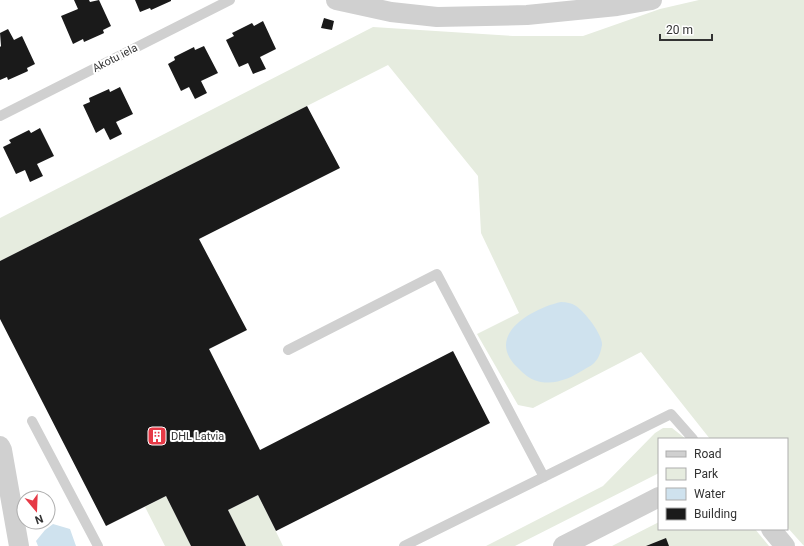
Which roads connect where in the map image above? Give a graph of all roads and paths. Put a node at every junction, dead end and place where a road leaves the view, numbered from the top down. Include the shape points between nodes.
1 (230, 0) edge
2 (336, 0) edge
3 (652, 0) edge
4 (0, 116) edge
5 (288, 350) dead end
6 (32, 421) dead end
7 (692, 438) edge
8 (0, 446) edge
9 (544, 477) junction
10 (658, 498) edge
11 (772, 530) edge
12 (19, 546) edge
13 (98, 546) edge
14 (404, 546) edge
15 (563, 546) edge
16 (785, 546) edge

1 - 4 lane, Akotu iela
2 - 3 street via 391,12 437,17 527,15
5 - 9 lane via 437,274
6 - 13 lane
7 - 9 lane via 671,414
8 - 12 street
9 - 14 lane
10 - 15 street
11 - 16 street

